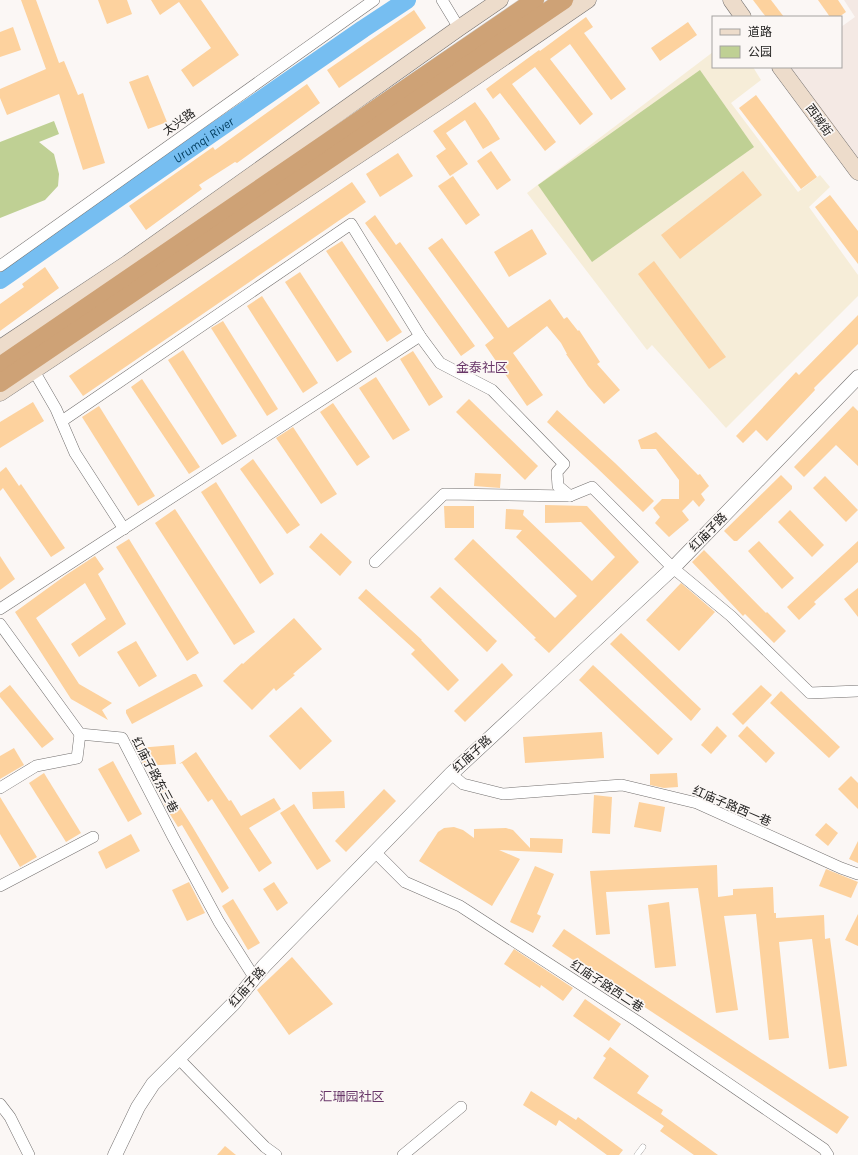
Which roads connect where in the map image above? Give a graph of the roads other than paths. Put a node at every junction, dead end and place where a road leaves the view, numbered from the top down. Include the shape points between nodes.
1 (374, 0) edge
2 (442, 0) edge
3 (500, 0) edge
4 (535, 0) edge
5 (564, 0) edge
6 (588, 0) edge
7 (731, 0) edge
8 (742, 16) edge
9 (459, 28) junction
10 (781, 68) edge
11 (858, 172) edge
12 (0, 266) edge
13 (420, 336) junction
14 (0, 348) edge
15 (0, 366) edge
16 (34, 371) junction
17 (858, 377) edge
18 (0, 383) edge
19 (0, 393) edge
20 (62, 421) junction
21 (570, 496) junction
22 (124, 529) junction
23 (375, 562) dead end
24 (673, 568) junction
25 (0, 609) edge
26 (0, 624) edge
27 (858, 690) edge
28 (80, 734) junction
29 (451, 774) junction
30 (0, 788) edge
31 (93, 837) dead end
32 (375, 852) junction
33 (858, 874) edge
34 (0, 886) edge
35 (254, 977) junction
36 (178, 1058) junction
37 (0, 1104) edge
38 (461, 1107) dead end
39 (643, 1147) dead end
40 (826, 1152) edge
41 (30, 1155) edge
42 (115, 1155) edge
43 (276, 1155) edge
44 (403, 1155) edge
45 (637, 1155) edge

1 - 12 street, 太兴路
2 - 9 street
3 - 9 main road
4 - 15 highway
5 - 18 highway
6 - 16 main road
7 - 8 main road
9 - 14 main road via 128,263
10 - 11 main road, 西珹街
13 - 20 street via 351,224
13 - 21 street via 440,363 492,390 564,464 557,472 558,486
13 - 22 street
16 - 19 main road
16 - 20 street
17 - 24 street, 红庙子路
20 - 22 street via 75,453
21 - 23 street via 444,494
21 - 24 street via 592,487
22 - 25 street
24 - 27 street via 731,616 810,693
24 - 29 street, 红庙子路
26 - 28 street
28 - 30 street via 77,758 36,766
28 - 35 street, 红庙子路东三巷 via 122,738 216,915
29 - 32 street, 红庙子路
29 - 33 street, 红庙子路西一巷 via 463,784 503,794 622,785 697,802
31 - 34 street
32 - 35 street, 红庙子路
32 - 40 street, 红庙子路西二巷 via 405,882 460,906 643,1026
35 - 36 street, 红庙子路 via 233,1004
36 - 42 street, 红庙子路 via 153,1084 138,1107
36 - 43 street via 265,1147
37 - 41 street via 10,1117
38 - 44 street
39 - 45 lane

